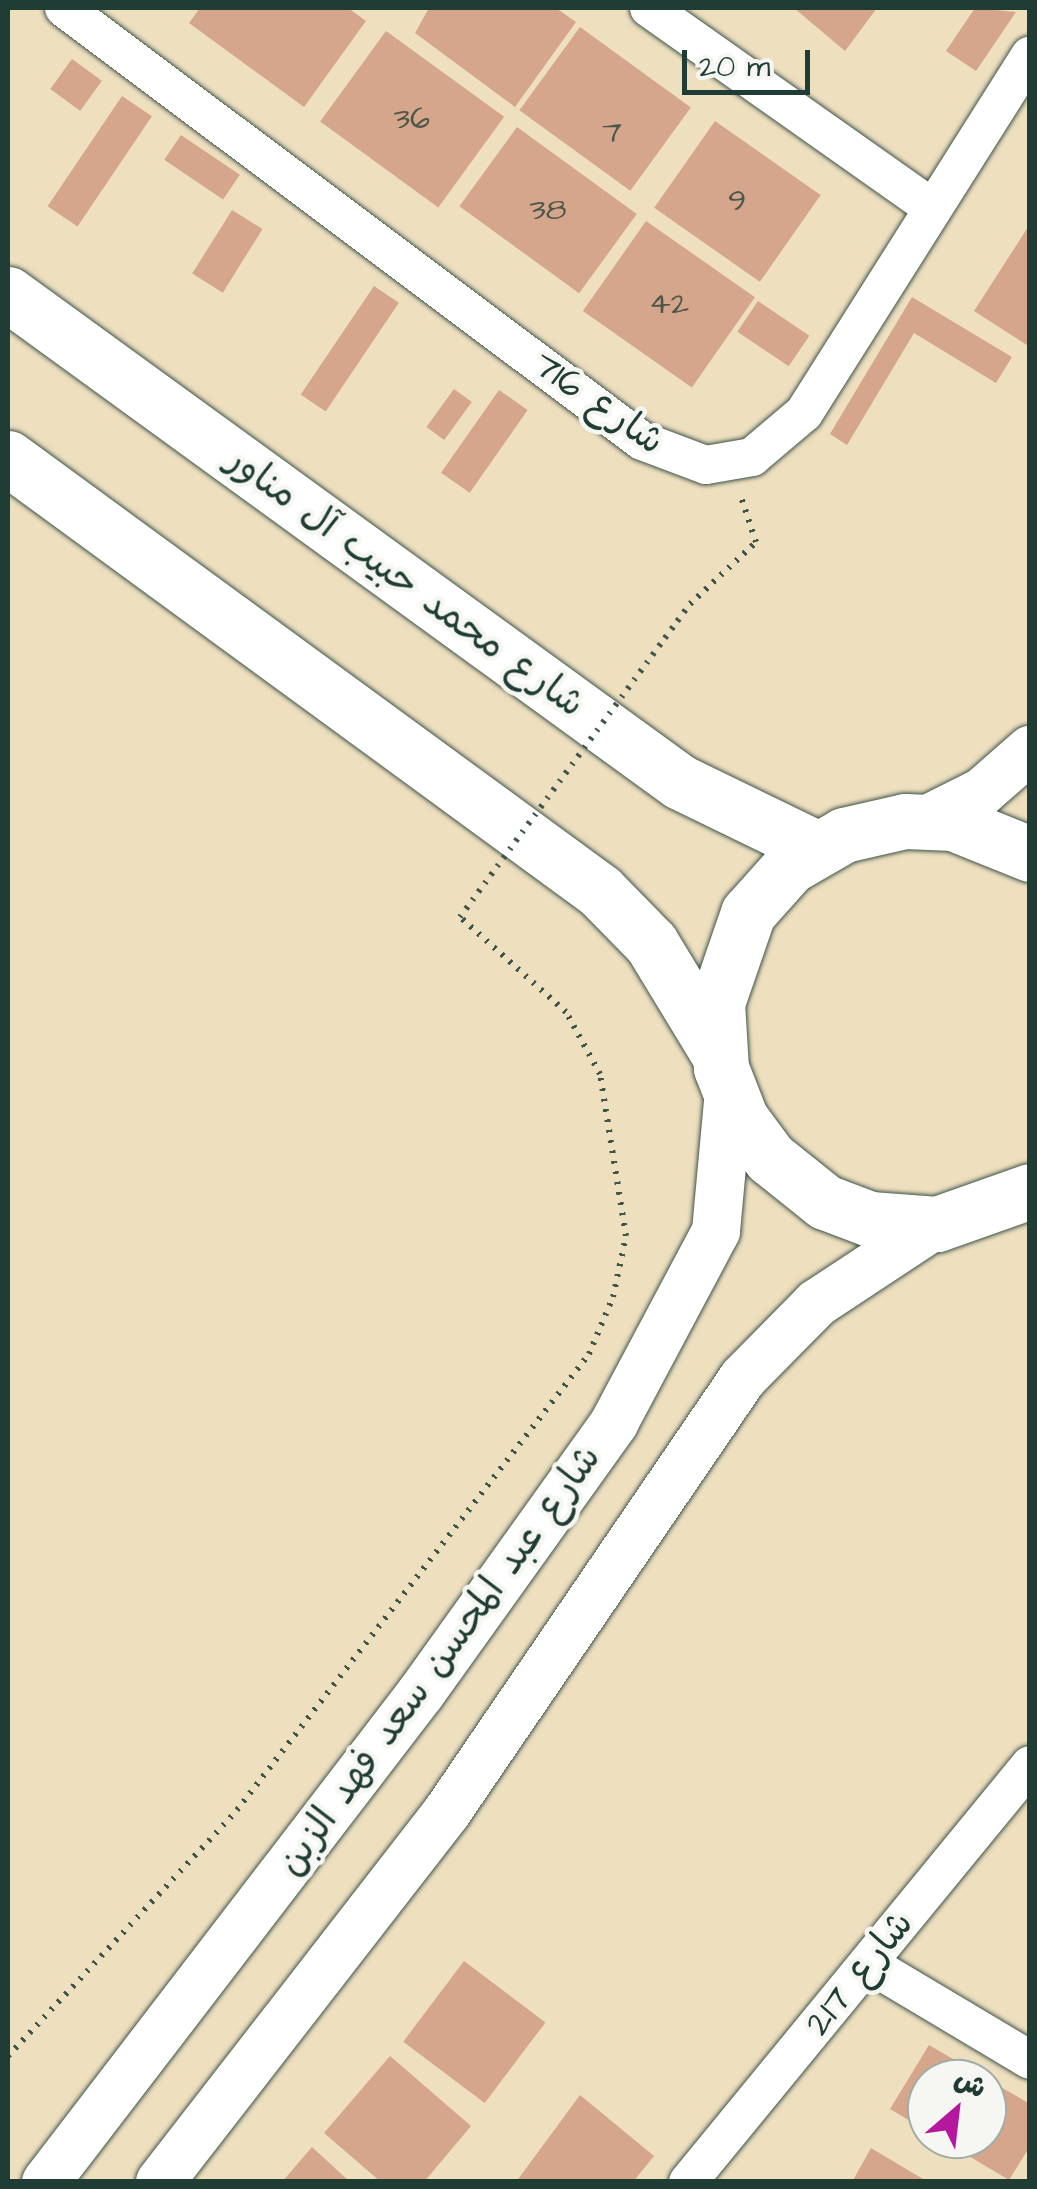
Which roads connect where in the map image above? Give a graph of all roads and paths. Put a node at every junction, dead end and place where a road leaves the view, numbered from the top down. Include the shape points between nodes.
1 (64, 8) edge
2 (649, 8) edge
3 (1030, 55) edge
4 (932, 208) junction
5 (8, 294) edge
6 (8, 458) edge
7 (756, 542) dead end
8 (1030, 750) edge
9 (924, 821) junction
10 (816, 848) junction
11 (1030, 854) edge
12 (724, 1073) junction
13 (1030, 1191) edge
14 (982, 1223) edge
15 (1030, 1766) edge
16 (869, 1964) junction
17 (8, 2056) edge
18 (1030, 2060) edge
19 (46, 2182) edge
20 (160, 2182) edge
21 (688, 2182) edge

1 - 4 street, شارع 716 via 642,441 683,462 752,457 789,431
2 - 4 street
3 - 4 street, شارع 716
5 - 10 main road, شارع محمد حبيب آل مناور via 680,782
6 - 12 main road via 600,891 651,944
7 - 17 path, bridge via 690,604 460,917 566,1012 600,1074 626,1236 589,1354 236,1810
8 - 9 street via 982,792
9 - 10 main road via 874,825
9 - 11 main road via 980,830
10 - 12 main road via 767,888 733,941 717,1002
12 - 14 main road via 770,1158 825,1202 870,1219
12 - 19 street, شارع عبد المحسن سعد فهد الزبن via 716,1231 614,1423 421,1693
13 - 14 main road
14 - 20 street via 817,1303 744,1378 470,1782
15 - 16 street, شارع 217
16 - 18 street
16 - 21 street, شارع 217

